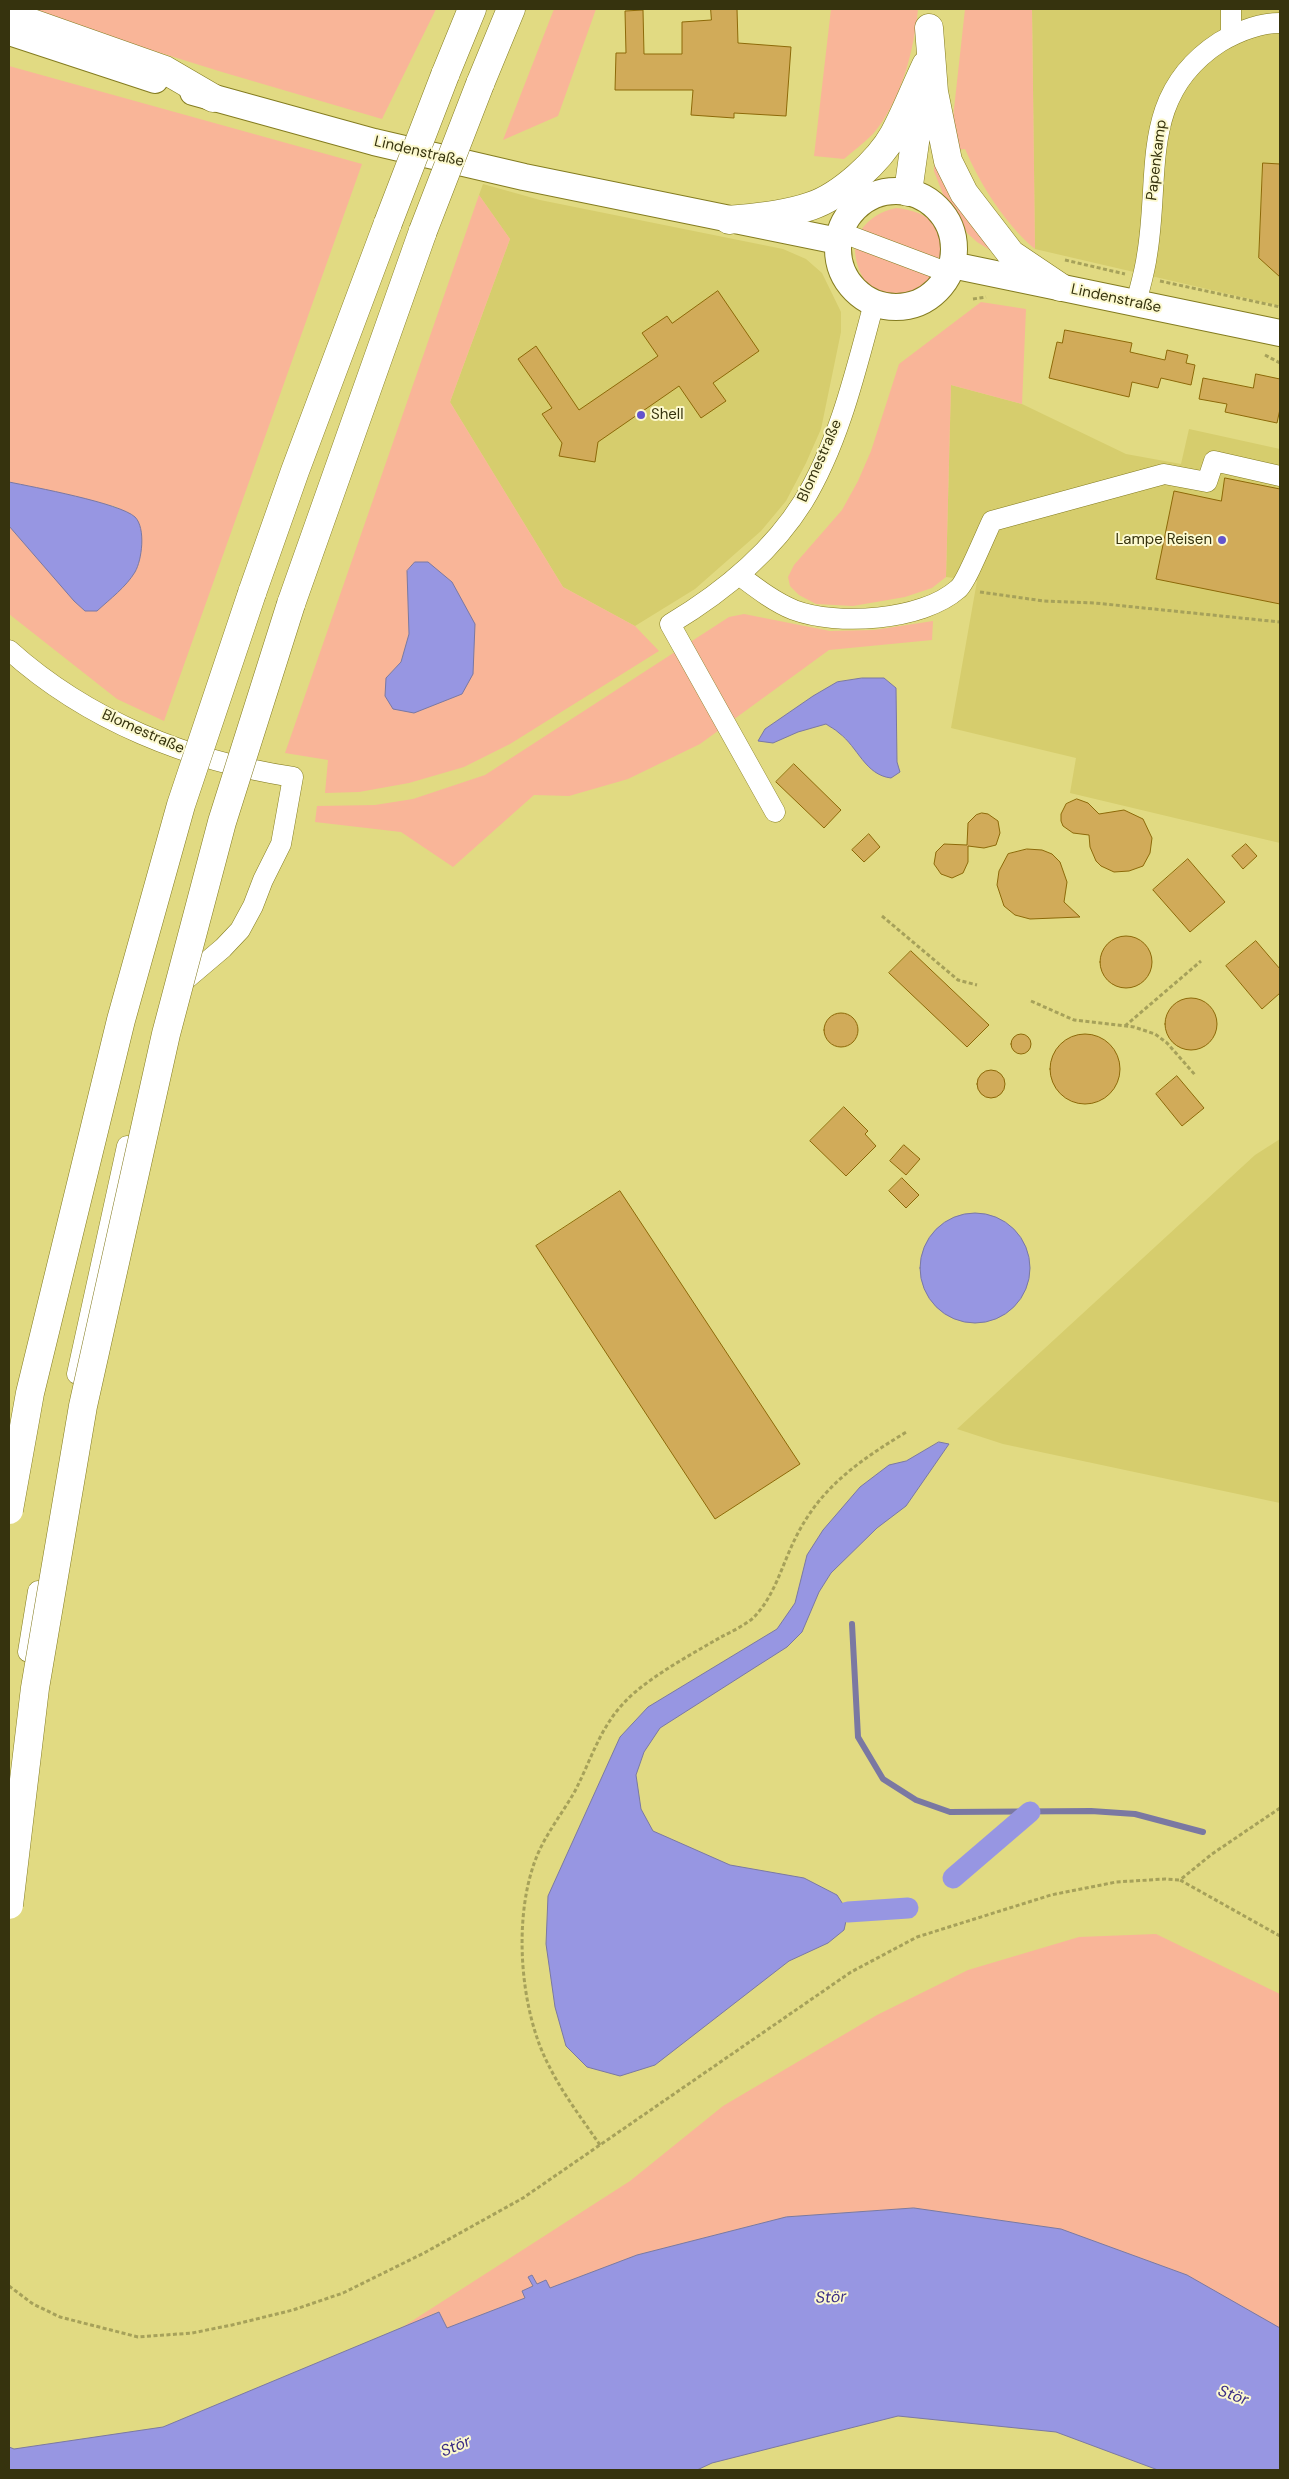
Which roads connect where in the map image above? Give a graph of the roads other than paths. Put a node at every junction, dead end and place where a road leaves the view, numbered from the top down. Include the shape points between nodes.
1 (472, 9) edge
2 (511, 9) edge
3 (1231, 9) edge
4 (9, 15) edge
5 (930, 18) edge
6 (1280, 23) edge
7 (9, 32) edge
8 (1231, 36) junction
9 (43, 44) junction
10 (9, 46) edge
11 (926, 65) junction
12 (213, 98) junction
13 (908, 192) junction
14 (729, 220) junction
15 (839, 236) junction
16 (951, 269) junction
17 (1060, 287) junction
18 (874, 303) junction
19 (1136, 303) junction
20 (1280, 333) edge
21 (1280, 476) edge
22 (739, 575) junction
23 (9, 650) edge
24 (775, 812) dead end
25 (9, 1510) edge
26 (9, 1793) edge
27 (9, 1905) edge

1 - 25 highway, bridge via 321,399 181,805 120,1020 30,1393
2 - 27 highway, bridge via 423,231 291,604 222,822 166,1034 88,1387 35,1688
3 - 8 street
4 - 12 highway via 165,70
5 - 11 highway
5 - 17 highway via 934,92 948,161 964,193 1012,254
6 - 8 street, Papenkamp via 1260,24
7 - 9 main road, Lindenstraße
8 - 19 street, Papenkamp via 1203,55 1181,76 1164,109 1158,137 1148,255
9 - 10 main road
9 - 12 main road, Lindenstraße
11 - 13 highway
11 - 14 highway via 893,136 855,178 813,205 784,214
12 - 14 main road, Lindenstraße via 374,142
13 - 15 main road via 894,191 871,197 852,211
13 - 16 main road via 931,203 948,224 953,237
14 - 15 main road, Lindenstraße
15 - 16 street
15 - 18 main road via 838,254 845,278 862,297
16 - 17 main road, Lindenstraße
16 - 18 main road via 939,288 925,299 909,306 891,307
17 - 19 main road, Lindenstraße
18 - 22 street, Blomestraße via 835,433 803,502 781,532
19 - 20 main road, Lindenstraße
21 - 22 street via 1214,461 1207,482 1164,474 992,521 960,588 927,607 907,612 874,617 806,614 791,609
22 - 24 street, Blomestraße via 670,624
23 - 26 street, Blomestraße via 63,694 131,730 224,764 293,777 281,844 240,930 163,1000 83,1343 32,1624

